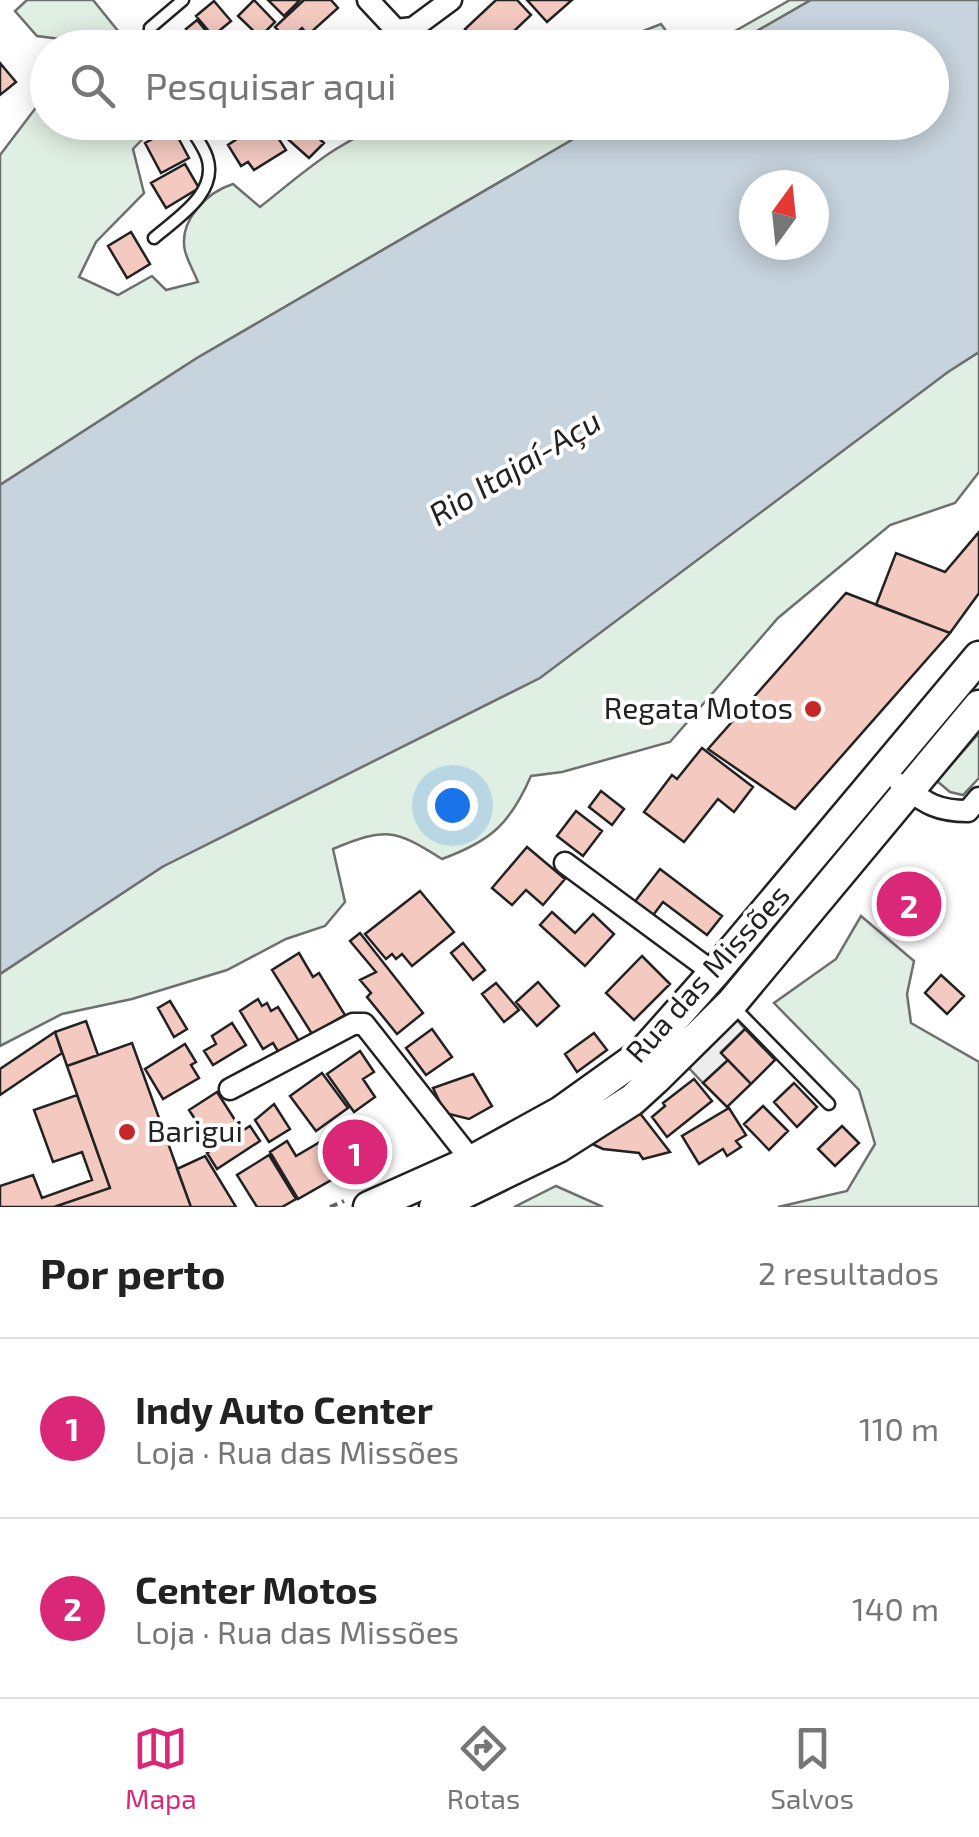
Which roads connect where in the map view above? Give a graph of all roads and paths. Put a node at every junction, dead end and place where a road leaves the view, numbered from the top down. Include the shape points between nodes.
1 (183, 0) edge
2 (368, 0) edge
3 (451, 0) edge
4 (150, 30) edge
5 (197, 140) edge
6 (154, 238) dead end
7 (979, 657) edge
8 (979, 706) edge
9 (883, 772) junction
10 (908, 790) junction
11 (979, 798) edge
12 (565, 863) dead end
13 (714, 973) junction
14 (731, 1004) junction
15 (230, 1088) dead end
16 (829, 1104) dead end
17 (472, 1160) junction
18 (369, 1207) edge
19 (435, 1207) edge

1 - 4 lane
2 - 3 street via 396,30 413,28
5 - 6 lane via 210,173 201,196
7 - 9 main road, Rua das Missões
8 - 10 main road, Rua das Missões
9 - 10 street
9 - 13 main road, Rua das Missões
10 - 11 street via 950,811 968,811
10 - 14 main road, Rua das Missões
12 - 13 street
13 - 17 main road, Rua das Missões via 618,1074
14 - 16 lane
14 - 19 main road, Rua das Missões via 632,1100 534,1160
15 - 17 street via 364,1024
17 - 18 main road, Rua das Missões

